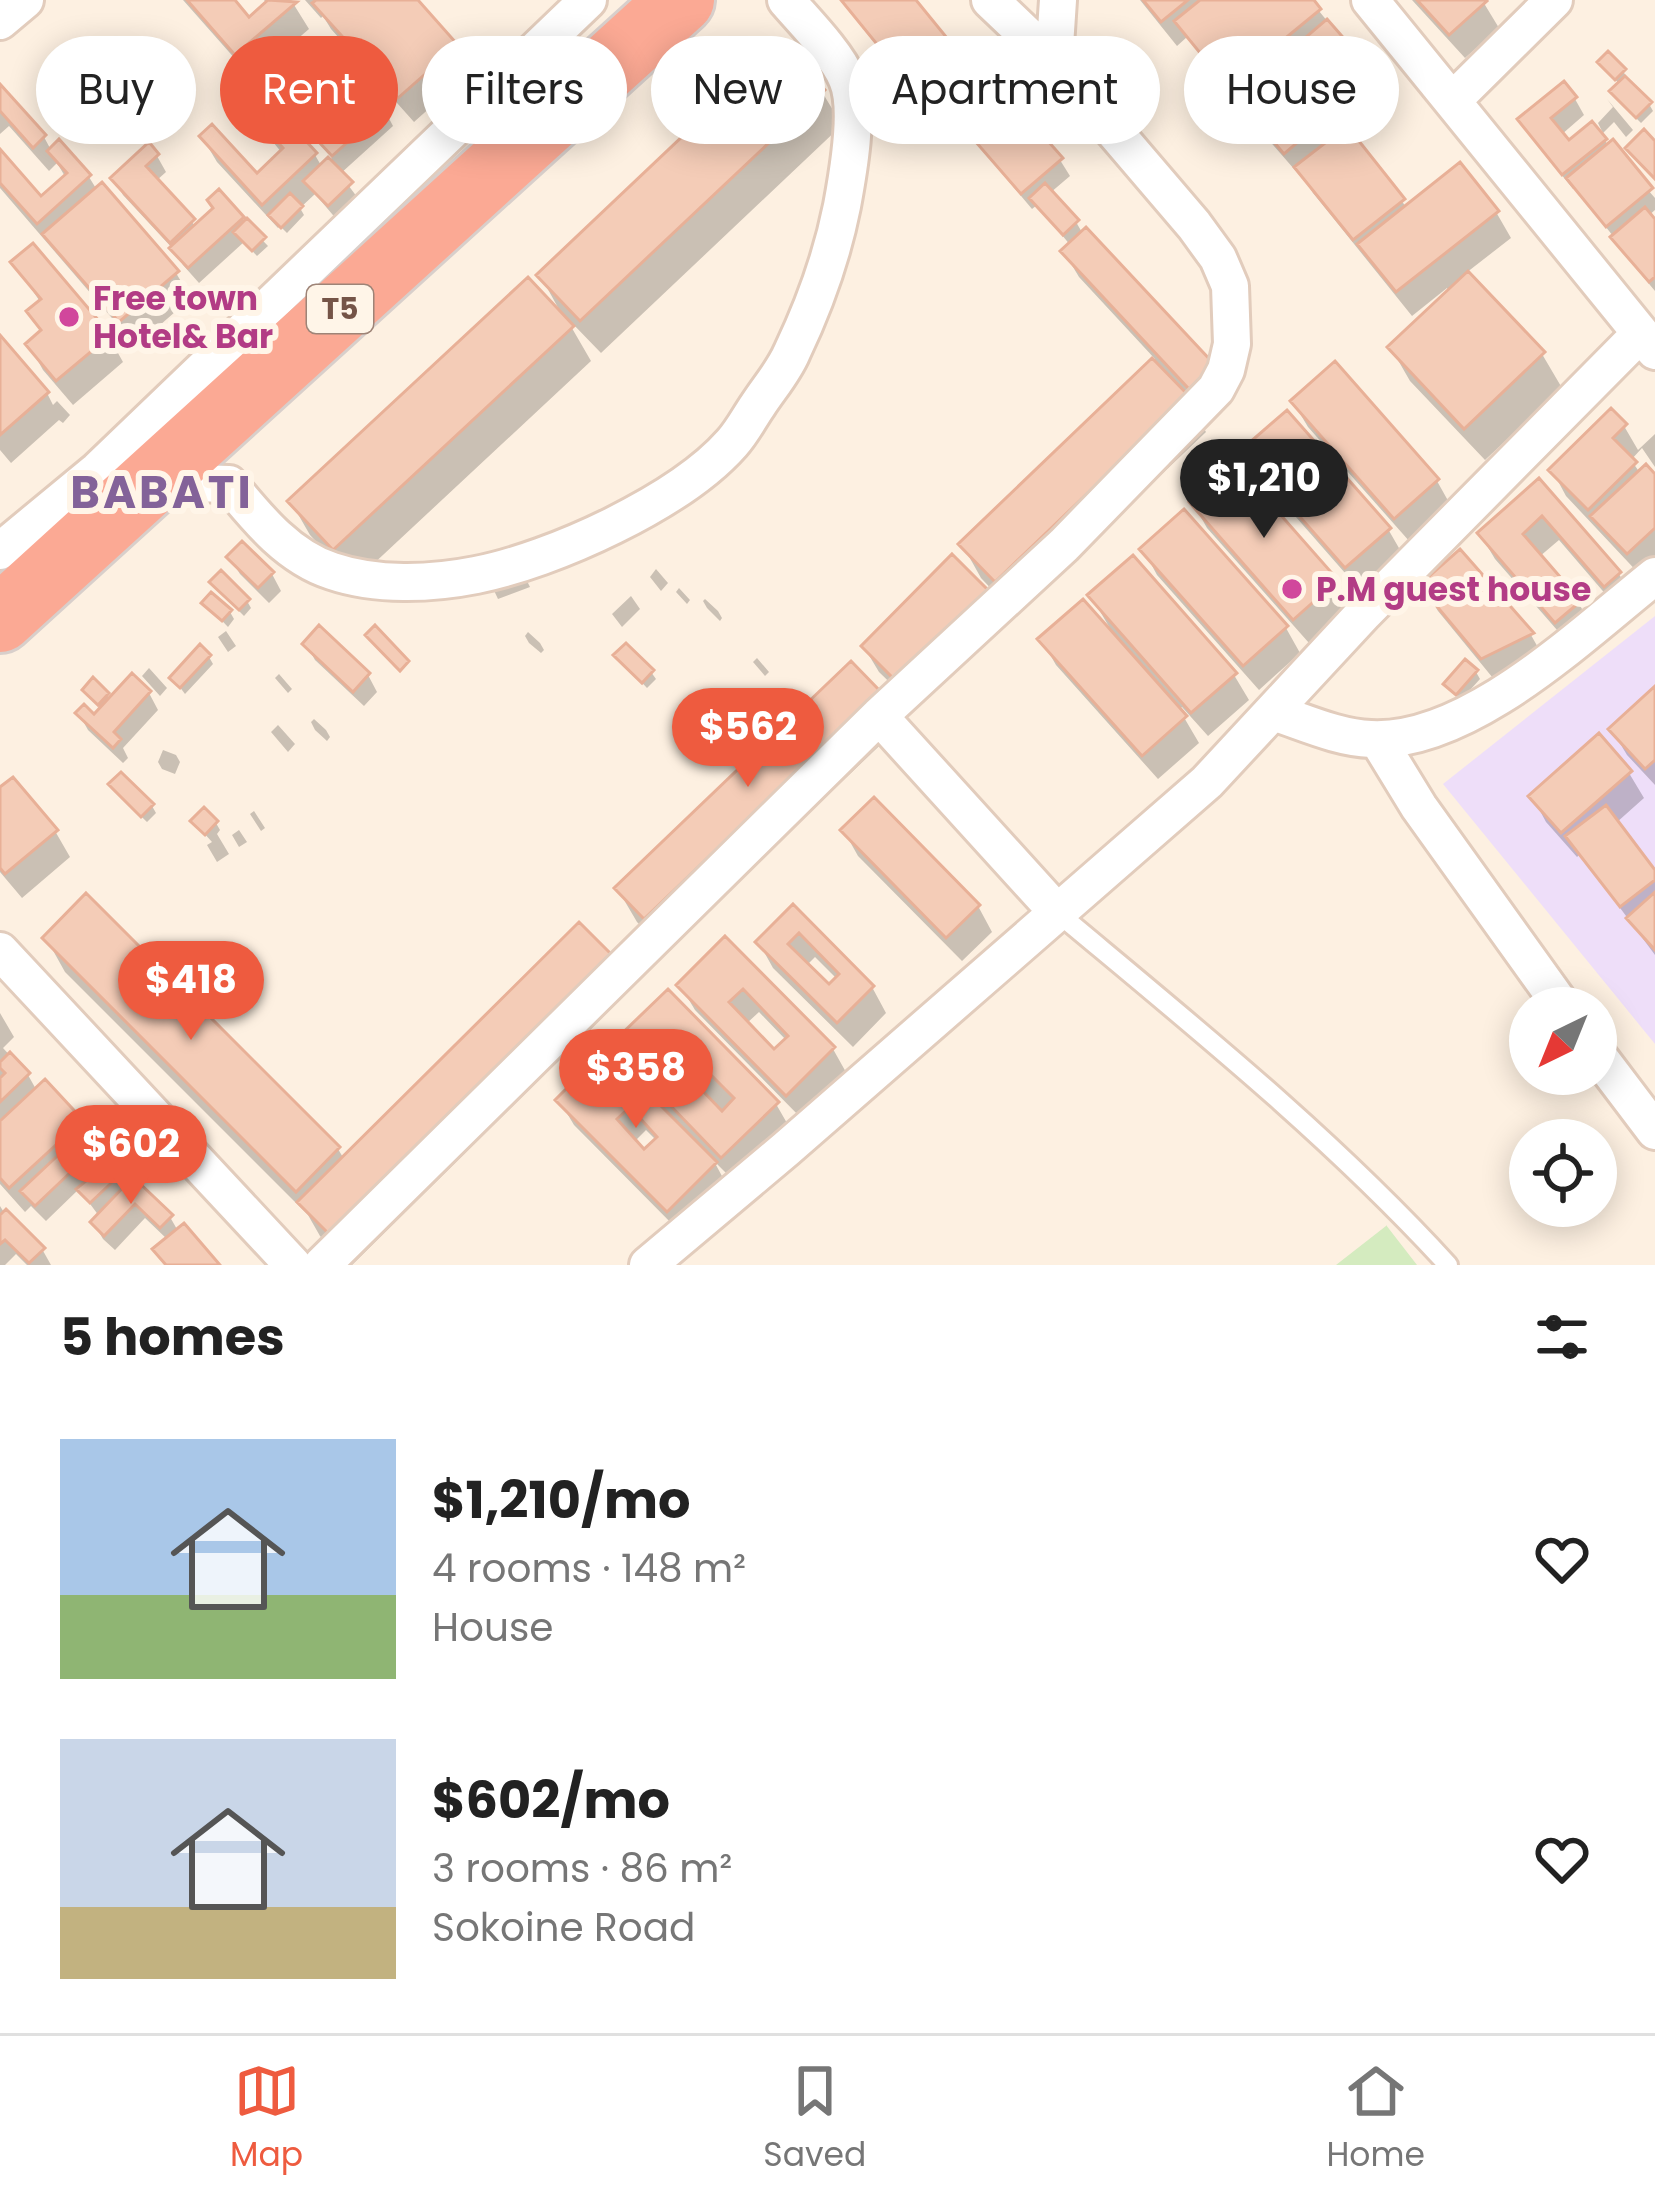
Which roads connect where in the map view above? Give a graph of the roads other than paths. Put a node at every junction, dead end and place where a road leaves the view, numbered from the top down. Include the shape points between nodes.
1 (681, 0) edge
2 (786, 0) edge
3 (990, 0) edge
4 (1058, 0) edge
5 (1370, 0) edge
6 (1554, 0) edge
7 (616, 16) edge
8 (1028, 36) edge
9 (1056, 36) edge
10 (1452, 101) junction
11 (1125, 144) edge
12 (1648, 343) edge
13 (124, 476) junction
14 (0, 550) edge
15 (1655, 576) edge
16 (0, 619) edge
17 (1273, 712) junction
18 (879, 716) junction
19 (1378, 740) junction
20 (1058, 913) junction
21 (0, 951) edge
22 (1548, 987) edge
23 (1617, 1081) edge
24 (1655, 1131) edge
25 (293, 1265) edge
26 (322, 1265) edge
27 (648, 1265) edge
28 (1448, 1265) edge

1 - 7 highway, T5
2 - 13 street via 848,81 848,172 834,247 791,356 733,442 688,483 539,556 412,582 356,577 308,560 229,484
3 - 8 street
4 - 9 street
5 - 10 street
6 - 10 street
7 - 13 highway, T5
10 - 12 street
11 - 18 street via 1218,258 1230,286 1231,356 1216,389 1064,545
12 - 17 street via 1364,614
13 - 14 street
13 - 16 highway, T5 via 86,540
15 - 19 street via 1482,707
17 - 19 street
17 - 20 street via 1208,782
18 - 20 street
18 - 26 street
19 - 22 street
20 - 27 street
20 - 28 lane via 1290,1112
21 - 25 street
23 - 24 street

